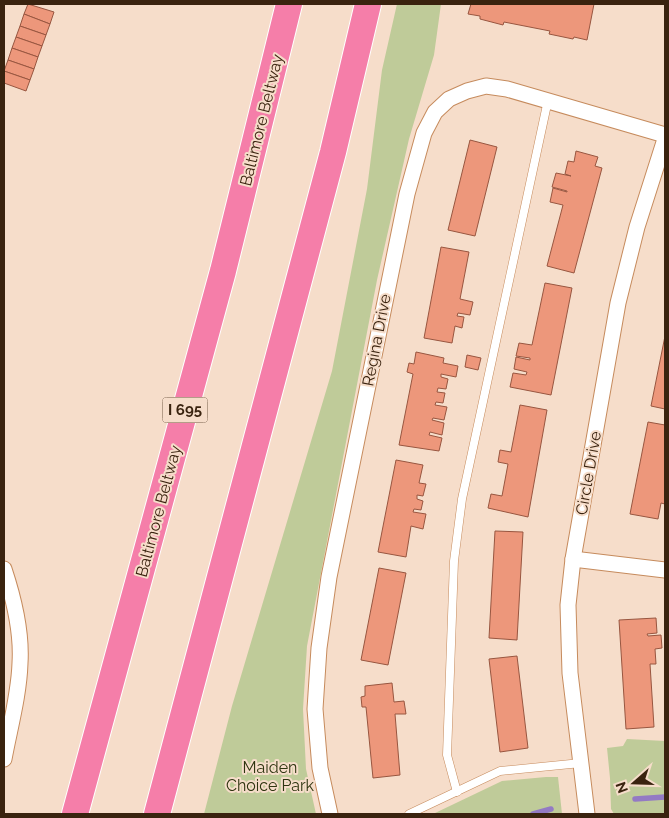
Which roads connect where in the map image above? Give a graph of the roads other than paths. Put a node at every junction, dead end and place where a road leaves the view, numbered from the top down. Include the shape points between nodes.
1 (289, 4) edge
2 (368, 4) edge
3 (548, 100) junction
4 (665, 137) edge
5 (573, 559) junction
6 (4, 569) edge
7 (665, 570) edge
8 (4, 759) edge
9 (581, 764) junction
10 (457, 792) junction
11 (159, 809) edge
12 (75, 814) edge
13 (330, 814) edge
14 (409, 814) edge
15 (587, 814) edge

1 - 12 highway, Baltimore Beltway / I 695 via 221,280
2 - 11 highway via 333,152
3 - 4 street, Regina Drive
3 - 10 lane via 462,499 454,561 447,754
3 - 13 street, Regina Drive via 507,88 486,86 467,91 449,99 435,112 424,133 406,194 387,285 329,577 319,648 316,709 320,768
4 - 5 street, Circle Drive via 618,304
5 - 7 street
5 - 9 street, Circle Drive via 568,606 570,673
6 - 8 street via 15,604 20,664
9 - 10 lane via 500,771
9 - 15 street, Circle Drive
10 - 14 lane

